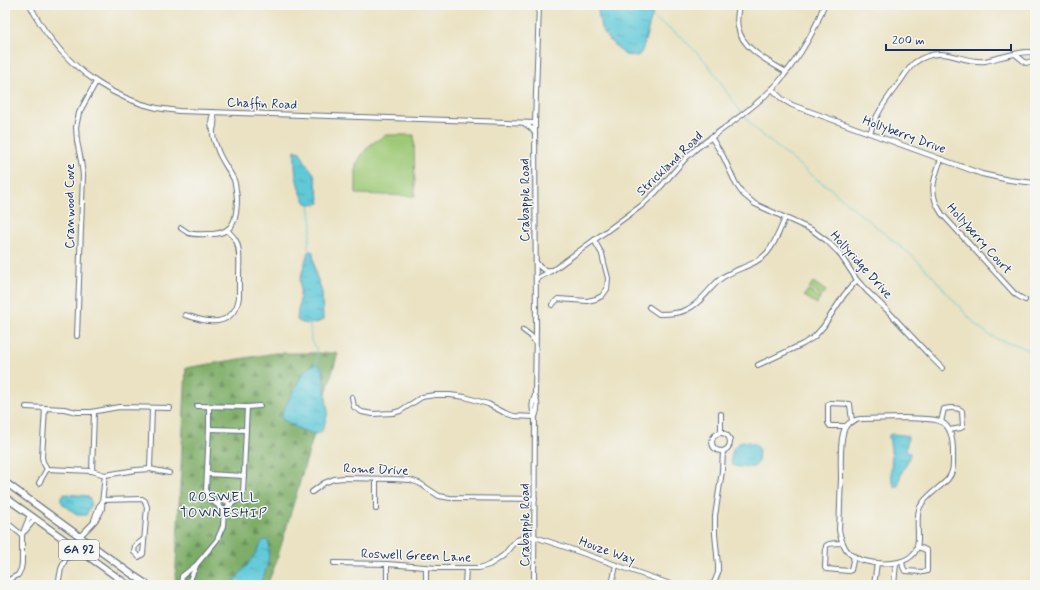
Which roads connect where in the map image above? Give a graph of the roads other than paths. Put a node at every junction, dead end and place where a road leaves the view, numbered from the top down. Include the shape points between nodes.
1 (30, 5) edge
2 (539, 5) edge
3 (739, 5) edge
4 (824, 5) edge
5 (1015, 54) dead end
6 (786, 72) junction
7 (96, 82) junction
8 (772, 89) junction
9 (213, 112) junction
10 (524, 122) junction
11 (535, 123) junction
12 (870, 133) junction
13 (535, 134) junction
14 (711, 137) junction
15 (941, 159) junction
16 (1035, 183) edge
17 (785, 218) junction
18 (181, 228) dead end
19 (227, 230) junction
20 (594, 240) junction
21 (536, 262) junction
22 (553, 270) junction
23 (536, 279) junction
24 (857, 280) junction
25 (1025, 300) dead end
26 (552, 305) dead end
27 (649, 307) dead end
28 (185, 315) dead end
29 (523, 330) dead end
30 (77, 336) dead end
31 (536, 342) junction
32 (758, 365) dead end
33 (942, 368) dead end
34 (352, 397) dead end
35 (196, 406) dead end
36 (260, 406) dead end
37 (26, 407) dead end
38 (209, 407) junction
39 (247, 407) junction
40 (45, 408) junction
41 (152, 408) junction
42 (170, 408) dead end
43 (94, 412) junction
44 (721, 414) dead end
45 (535, 417) junction
46 (852, 422) junction
47 (941, 422) junction
48 (846, 426) junction
49 (209, 429) junction
50 (246, 430) junction
51 (950, 430) junction
52 (721, 432) junction
53 (722, 451) junction
54 (47, 469) junction
55 (150, 469) junction
56 (92, 471) junction
57 (169, 473) dead end
58 (105, 474) junction
59 (207, 474) junction
60 (244, 476) junction
61 (376, 479) junction
62 (5, 482) edge
63 (39, 483) dead end
64 (312, 492) dead end
65 (5, 497) edge
66 (535, 499) junction
67 (103, 502) junction
68 (219, 507) junction
69 (228, 507) junction
70 (376, 509) dead end
71 (224, 510) junction
72 (33, 517) junction
73 (5, 521) edge
74 (22, 535) junction
75 (61, 537) junction
76 (79, 537) junction
77 (535, 537) junction
78 (144, 539) junction
79 (843, 543) junction
80 (917, 547) junction
81 (88, 556) junction
82 (854, 556) junction
83 (66, 558) junction
84 (902, 561) junction
85 (334, 563) dead end
86 (877, 563) junction
87 (896, 563) junction
88 (198, 564) junction
89 (387, 564) junction
90 (616, 565) junction
91 (426, 567) junction
92 (466, 568) junction
93 (5, 582) edge
94 (715, 584) edge
95 (58, 585) edge
96 (128, 585) edge
97 (148, 585) edge
98 (182, 585) edge
99 (186, 585) edge
100 (387, 585) edge
101 (426, 585) edge
102 (465, 585) edge
103 (534, 585) edge
104 (612, 585) edge
105 (673, 585) edge
106 (708, 585) edge
107 (874, 585) edge
108 (894, 585) edge

1 - 7 street, Chaffin Road via 60,50
2 - 11 street, Crabapple Road
3 - 6 street via 738,26 744,42
4 - 6 street, Strickland Road via 810,38
5 - 12 street via 982,61 940,54 920,59 909,68 883,105
6 - 8 street, Strickland Road
7 - 9 street, Chaffin Road via 135,101 156,107 178,111
7 - 30 street, Cranwood Cove via 79,114 76,127 76,141 83,175
8 - 12 street, Hollyberry Drive via 792,105
8 - 14 street, Strickland Road
9 - 10 street, Chaffin Road
9 - 19 street via 211,128 217,150 236,187 235,219
10 - 11 street, Chaffin Road
10 - 13 street
11 - 13 street, Crabapple Road
12 - 15 street, Hollyberry Drive
13 - 21 street, Crabapple Road
14 - 17 street, Hollyridge Drive via 743,194 755,204
14 - 20 street, Strickland Road via 687,157 641,206
15 - 16 street, Hollyberry Drive via 982,174
15 - 25 street, Hollyberry Court via 932,185 933,197 942,214 1014,293
17 - 24 street, Hollyridge Drive via 812,230 827,241 839,253
17 - 27 street via 766,254 751,265 723,277 688,309 659,314
18 - 19 street via 189,233 201,234 216,234
19 - 28 street via 238,244 239,298 236,308 232,315 219,321 210,322
20 - 22 street, Strickland Road
20 - 26 street via 602,254 608,278 607,289 596,299 558,299
21 - 22 street via 545,270
21 - 23 street, Crabapple Road
22 - 23 street, Strickland Road
23 - 31 street, Crabapple Road
24 - 32 street via 814,336 803,344
24 - 33 street, Hollyridge Drive
29 - 31 street
31 - 45 street, Crabapple Road via 535,395 532,412
34 - 45 street via 354,407 373,414 400,411 422,397 450,395 470,398 514,416
35 - 38 street
36 - 39 street
37 - 40 street
38 - 39 street
38 - 49 street
39 - 50 street
40 - 43 street
40 - 54 street via 42,457
41 - 42 street
41 - 43 street via 119,407
41 - 55 street
43 - 56 street
44 - 52 street
45 - 66 street, Crabapple Road
46 - 47 street via 860,419 904,418
46 - 48 street
46 - 48 street via 850,404 830,403 830,426
47 - 51 street
47 - 51 street via 944,409 960,409 963,426
48 - 79 street via 841,453 839,530
49 - 50 street
49 - 59 street
50 - 60 street
51 - 80 street via 952,474 920,506
52 - 53 street via 730,440 728,448
52 - 53 street via 715,434 711,442 716,450
53 - 94 street via 722,471 715,516 718,573
54 - 56 street
54 - 63 street
55 - 57 street
55 - 58 street
56 - 58 street
58 - 67 street
59 - 60 street
59 - 68 street via 207,497
60 - 69 street via 241,497
61 - 64 street, Rome Drive via 334,479
61 - 66 street, Rome Drive via 410,480 439,496 450,498
61 - 70 street
62 - 76 main road, GA 92
65 - 72 main road, GA 92
66 - 77 street, Crabapple Road
67 - 76 street via 100,515
67 - 78 street via 142,499 145,501 147,507
68 - 69 street via 218,503 226,501
68 - 71 street
69 - 71 street
71 - 88 street via 217,540
72 - 74 street
72 - 75 main road, GA 92
73 - 74 street
74 - 93 street via 21,569 18,575
75 - 81 main road, GA 92
75 - 83 street
76 - 97 main road, GA 92
77 - 90 street, Houze Way
77 - 92 street, Roswell Green Lane via 517,540 504,555 489,565
77 - 103 street, Crabapple Road
78 - 78 street via 143,554 138,557 134,552 135,546
79 - 82 street
79 - 82 street via 826,546 826,570 849,571
80 - 84 street via 908,559
80 - 84 street via 927,550 927,571 905,571
81 - 83 street
81 - 96 main road, GA 92
82 - 86 street
83 - 95 street
84 - 87 street
85 - 89 street, Roswell Green Lane
86 - 87 street
86 - 107 street
87 - 108 street
88 - 98 street via 182,576
88 - 99 street
89 - 91 street, Roswell Green Lane
89 - 100 street
90 - 104 street
90 - 105 street, Houze Way
91 - 92 street, Roswell Green Lane
91 - 101 street
92 - 102 street
94 - 106 street

